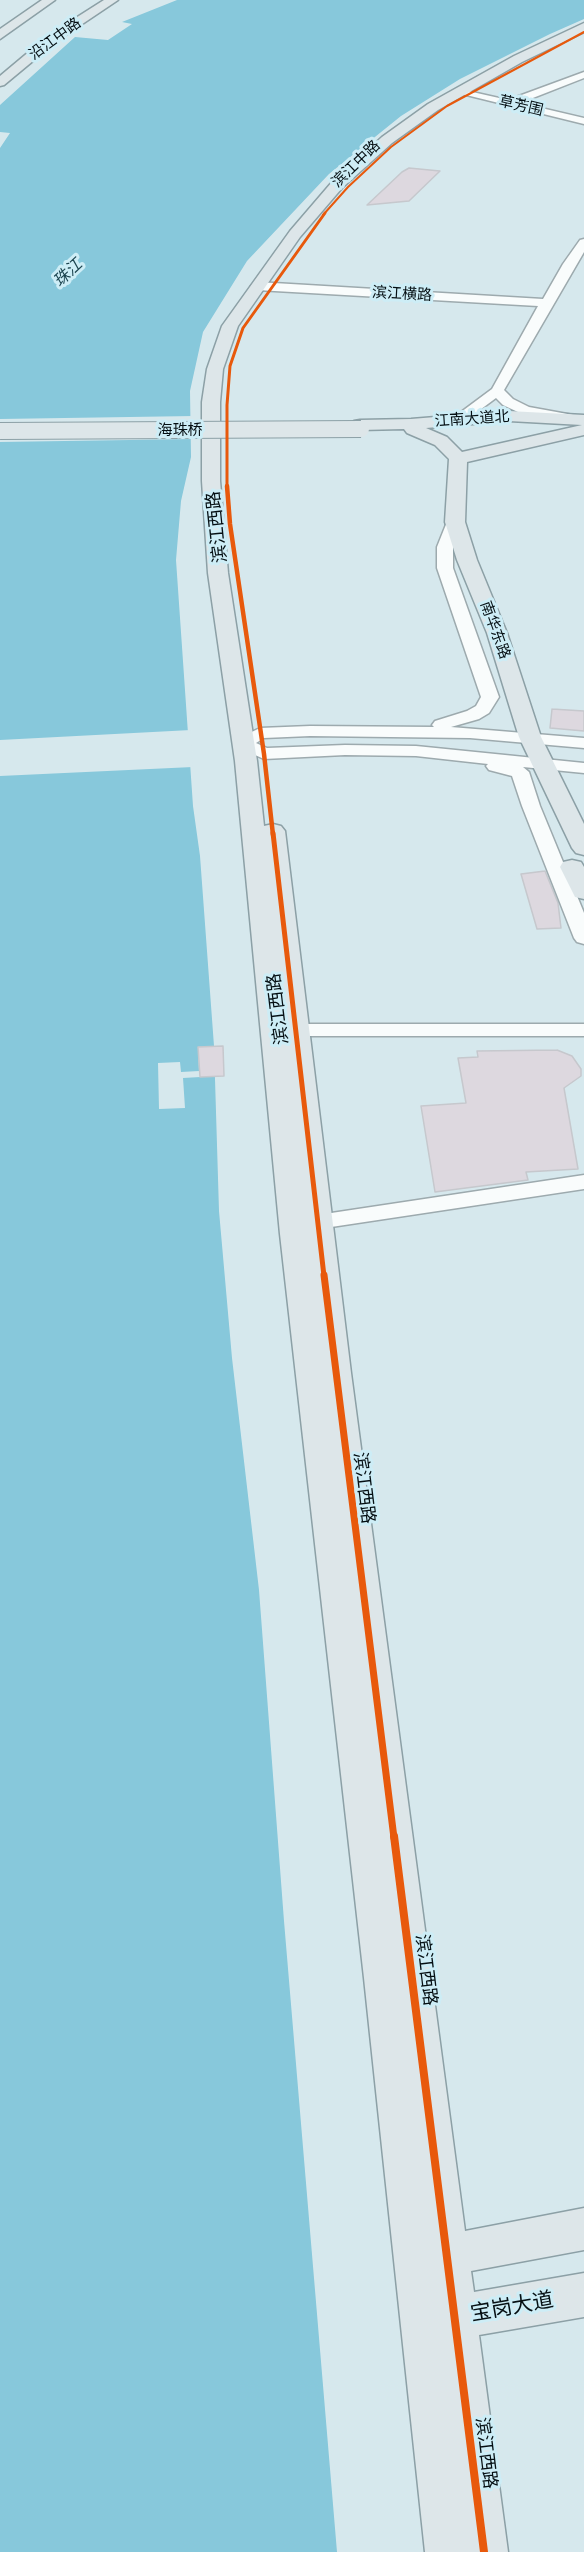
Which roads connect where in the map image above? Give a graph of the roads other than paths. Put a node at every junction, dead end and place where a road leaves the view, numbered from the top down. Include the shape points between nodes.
1 (49, 0) edge
2 (112, 0) edge
3 (584, 27) edge
4 (584, 32) edge
5 (0, 35) edge
6 (4, 60) edge
7 (24, 61) junction
8 (584, 75) edge
9 (0, 82) edge
10 (463, 93) junction
11 (511, 103) junction
12 (584, 121) edge
13 (584, 243) edge
14 (567, 267) junction
15 (584, 269) edge
16 (264, 286) junction
17 (546, 303) junction
18 (497, 391) junction
19 (460, 418) junction
20 (360, 427) junction
21 (578, 427) edge
22 (219, 428) joint
23 (0, 429) edge
24 (412, 429) junction
25 (458, 458) junction
26 (455, 522) junction
27 (479, 666) junction
28 (518, 698) junction
29 (400, 732) junction
30 (530, 737) junction
31 (584, 742) edge
32 (256, 743) junction
33 (528, 766) junction
34 (584, 768) edge
35 (578, 858) edge
36 (584, 892) edge
37 (584, 938) edge
38 (284, 1030) junction
39 (584, 1030) edge
40 (584, 1182) edge
41 (318, 1222) junction
42 (584, 2229) edge
43 (447, 2255) junction
44 (584, 2295) edge
45 (436, 2305) junction
46 (448, 2552) edge
47 (484, 2552) edge

1 - 5 main road
2 - 7 main road, 沿江中路
3 - 10 main road, 滨江中路 via 518,59
4 - 10 main road, 滨江中路
6 - 7 main road
7 - 9 main road, 沿江中路
8 - 11 street
10 - 11 street, 草芳围
10 - 16 main road, 滨江中路 via 355,180
11 - 12 street, 草芳围
13 - 14 street
14 - 15 street
14 - 17 street
16 - 17 street, 滨江横路
16 - 22 main road, 滨江中路 via 241,309 223,341 215,369
17 - 18 street
18 - 19 street
18 - 21 street via 525,410
19 - 20 main road, 江南大道北
19 - 21 main road, 江南大道北 via 528,416
20 - 23 main road, 海珠桥, bridge
20 - 24 main road, 江南大道北
21 - 24 main road, 江南大道北 via 496,433
21 - 25 main road
22 - 32 main road, 滨江西路 via 211,481 218,573
24 - 25 main road via 441,441
25 - 26 main road, 南华东路
26 - 27 street via 445,547 445,568
26 - 28 main road, 南华东路
27 - 28 street
27 - 29 street via 490,691 483,709 459,721
28 - 30 main road, 南华东路
29 - 30 street
29 - 32 street
30 - 31 street
30 - 33 main road, 南华东路
32 - 33 street via 406,751
32 - 38 main road, 滨江西路
33 - 34 street
33 - 35 main road, 南华东路
33 - 37 street via 531,806
35 - 36 main road, 南华东路
38 - 39 street
38 - 41 main road, 滨江西路
38 - 45 main road, 滨江西路 via 384,1978
40 - 41 street
41 - 43 main road, 滨江西路
42 - 43 main road
43 - 45 main road, 滨江西路
44 - 45 main road, 宝岗大道
45 - 46 main road, 滨江西路
45 - 47 main road, 滨江西路

